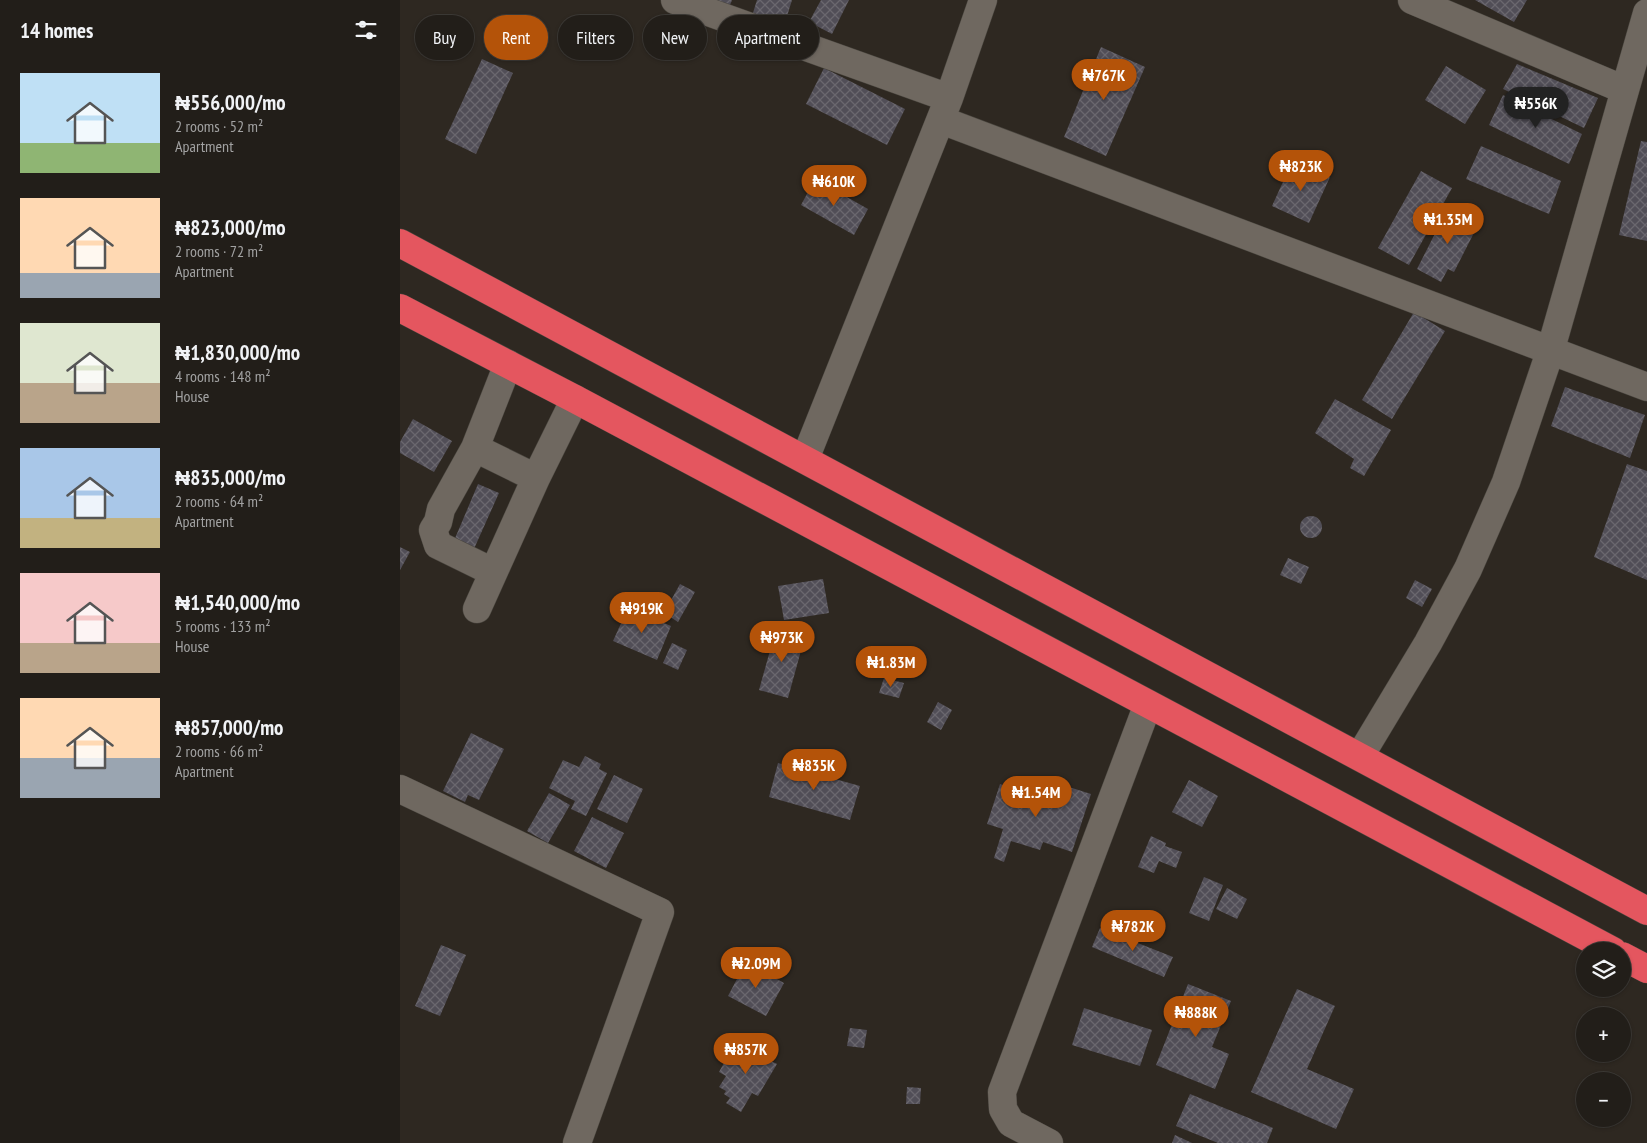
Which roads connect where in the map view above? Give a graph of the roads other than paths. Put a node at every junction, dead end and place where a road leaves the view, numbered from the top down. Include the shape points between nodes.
1 (675, 0) edge
2 (982, 0) edge
3 (1412, 0) edge
4 (1647, 13) edge
5 (1625, 90) junction
6 (945, 109) junction
7 (400, 243) edge
8 (400, 308) edge
9 (1550, 352) junction
10 (508, 364) junction
11 (1647, 387) edge
12 (576, 399) junction
13 (475, 448) junction
14 (805, 459) junction
15 (536, 478) junction
16 (493, 572) junction
17 (477, 609) dead end
18 (1148, 704) junction
19 (1360, 756) junction
20 (400, 789) edge
21 (1581, 875) junction
22 (1647, 902) edge
23 (1647, 911) edge
24 (1596, 942) edge
25 (1631, 961) edge
26 (1647, 969) edge
27 (577, 1143) edge
28 (1049, 1143) edge

1 - 6 street
2 - 6 street
3 - 5 street
4 - 5 street
5 - 9 street
6 - 9 street
6 - 14 street
7 - 14 highway
8 - 10 highway
9 - 11 street
9 - 19 street via 1506,482 1468,569 1428,644
10 - 12 highway
10 - 13 street
12 - 15 street
12 - 18 highway
13 - 15 street
13 - 16 street via 433,530 438,545
14 - 19 highway
15 - 16 street
16 - 17 street
18 - 24 highway
18 - 28 street via 1002,1092 1003,1109 1011,1123
19 - 21 highway
20 - 27 street via 660,912
21 - 22 highway
21 - 23 highway
25 - 26 highway

